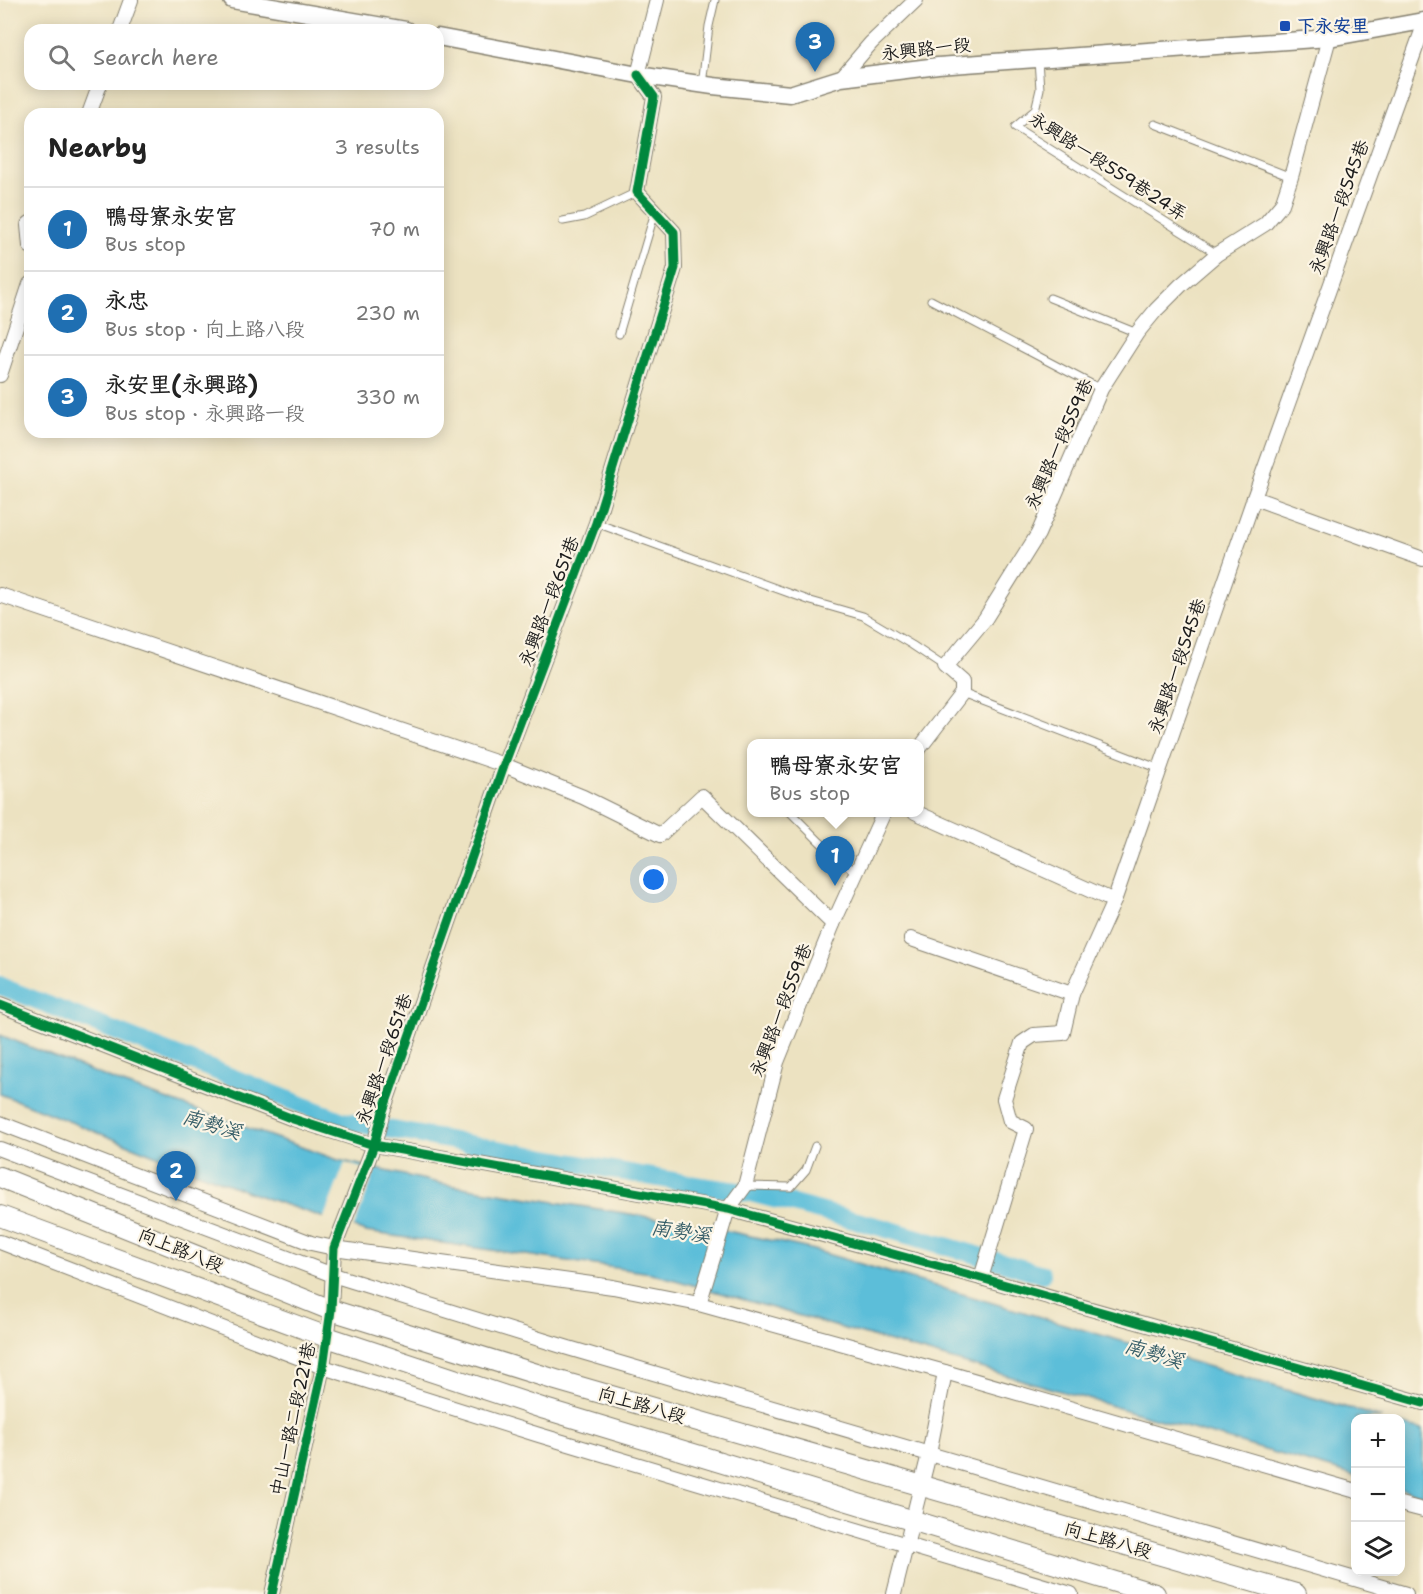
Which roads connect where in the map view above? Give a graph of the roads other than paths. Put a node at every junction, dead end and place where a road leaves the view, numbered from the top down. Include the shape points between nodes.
1 (131, 0) edge
2 (232, 0) edge
3 (657, 0) edge
4 (715, 0) edge
5 (916, 0) edge
6 (1423, 21) edge
7 (122, 24) edge
8 (371, 24) edge
9 (1423, 28) edge
10 (444, 38) edge
11 (1329, 38) junction
12 (1038, 58) junction
13 (639, 75) junction
14 (841, 78) junction
15 (702, 85) junction
16 (98, 90) edge
17 (91, 108) edge
18 (1155, 124) dead end
19 (1292, 177) junction
20 (637, 192) junction
21 (655, 212) junction
22 (563, 221) dead end
23 (1217, 254) junction
24 (1050, 298) dead end
25 (931, 300) dead end
26 (24, 302) edge
27 (1137, 333) junction
28 (619, 334) dead end
29 (0, 375) edge
30 (1101, 388) junction
31 (1254, 498) junction
32 (596, 523) junction
33 (1423, 559) edge
34 (0, 595) edge
35 (945, 667) junction
36 (962, 693) junction
37 (924, 742) edge
38 (504, 765) junction
39 (1160, 769) junction
40 (794, 817) edge
41 (882, 817) edge
42 (924, 817) edge
43 (855, 872) junction
44 (1114, 901) junction
45 (833, 924) junction
46 (911, 939) dead end
47 (1072, 994) junction
48 (0, 1005) edge
49 (0, 1123) edge
50 (374, 1145) junction
51 (815, 1146) dead end
52 (0, 1149) edge
53 (0, 1177) edge
54 (745, 1186) junction
55 (728, 1209) junction
56 (0, 1216) edge
57 (0, 1242) edge
58 (333, 1248) junction
59 (333, 1275) junction
60 (981, 1278) junction
61 (701, 1297) junction
62 (331, 1310) junction
63 (327, 1337) junction
64 (323, 1367) junction
65 (945, 1372) junction
66 (1423, 1403) edge
67 (929, 1454) junction
68 (921, 1486) junction
69 (1351, 1490) edge
70 (1405, 1505) edge
71 (1423, 1510) edge
72 (912, 1521) junction
73 (906, 1544) junction
74 (272, 1594) edge
75 (894, 1594) edge
76 (1071, 1594) edge
77 (1155, 1594) edge
78 (1296, 1594) edge
79 (1406, 1594) edge

1 - 7 street
2 - 8 street
3 - 13 street
4 - 15 lane
5 - 14 street
6 - 11 street, 永興路一段
9 - 31 street, 永興路一段545巷
10 - 13 street, 永興路一段
11 - 12 street, 永興路一段
11 - 19 street, 永興路一段559巷
12 - 14 street, 永興路一段
12 - 23 lane, 永興路一段559巷24弄 via 1040,89 1035,110 1015,128
13 - 15 street, 永興路一段
13 - 20 street via 654,97
14 - 15 street, 永興路一段 via 790,94
16 - 17 street
18 - 19 lane
19 - 23 street, 永興路一段559巷 via 1282,204 1265,224
20 - 21 street, 永興路一段651巷
20 - 22 lane via 584,218
21 - 28 lane
21 - 32 street, 永興路一段651巷 via 674,232 675,268
23 - 27 street, 永興路一段559巷 via 1181,285
24 - 27 lane
25 - 30 lane
26 - 29 street
27 - 30 street, 永興路一段559巷
30 - 35 street, 永興路一段559巷 via 1038,534 986,619
31 - 33 street
31 - 39 street, 永興路一段545巷
32 - 35 lane via 862,616
32 - 38 street, 永興路一段651巷
34 - 38 street
35 - 36 street via 962,682
36 - 37 street
36 - 39 lane
38 - 45 street via 583,797 660,835 702,796
38 - 50 street, 永興路一段651巷
39 - 44 street, 永興路一段545巷
40 - 43 lane
41 - 43 street, 永興路一段559巷
42 - 44 street
43 - 45 street, 永興路一段559巷
44 - 47 street, 永興路一段545巷
45 - 54 street, 永興路一段559巷 via 777,1062
46 - 47 street
47 - 60 street, 永興路一段545巷 via 1063,1033 1034,1035 1022,1043 1004,1099 1010,1121 1026,1129
48 - 50 street via 293,1119
49 - 58 street via 311,1243
50 - 55 street
50 - 58 street, 永興路一段651巷
51 - 54 lane via 806,1170 791,1187
52 - 59 street
53 - 62 main road, 向上路八段
54 - 55 street, 永興路一段559巷
55 - 60 street
55 - 61 street, 永興路一段559巷
56 - 63 main road, 向上路八段
57 - 64 street
58 - 59 street, 中山一路二段221巷
58 - 61 street
59 - 62 street, 中山一路二段221巷
59 - 67 street
60 - 66 street
61 - 65 street
62 - 63 street, 中山一路二段221巷
62 - 68 main road, 向上路八段
63 - 64 street, 中山一路二段221巷
63 - 72 main road, 向上路八段
64 - 73 street
64 - 74 street, 中山一路二段221巷
65 - 67 street
65 - 69 street
67 - 68 street
67 - 79 street
68 - 72 street
68 - 78 main road, 向上路八段
70 - 71 street
72 - 73 street
72 - 77 main road, 向上路八段
73 - 75 street
73 - 76 street

